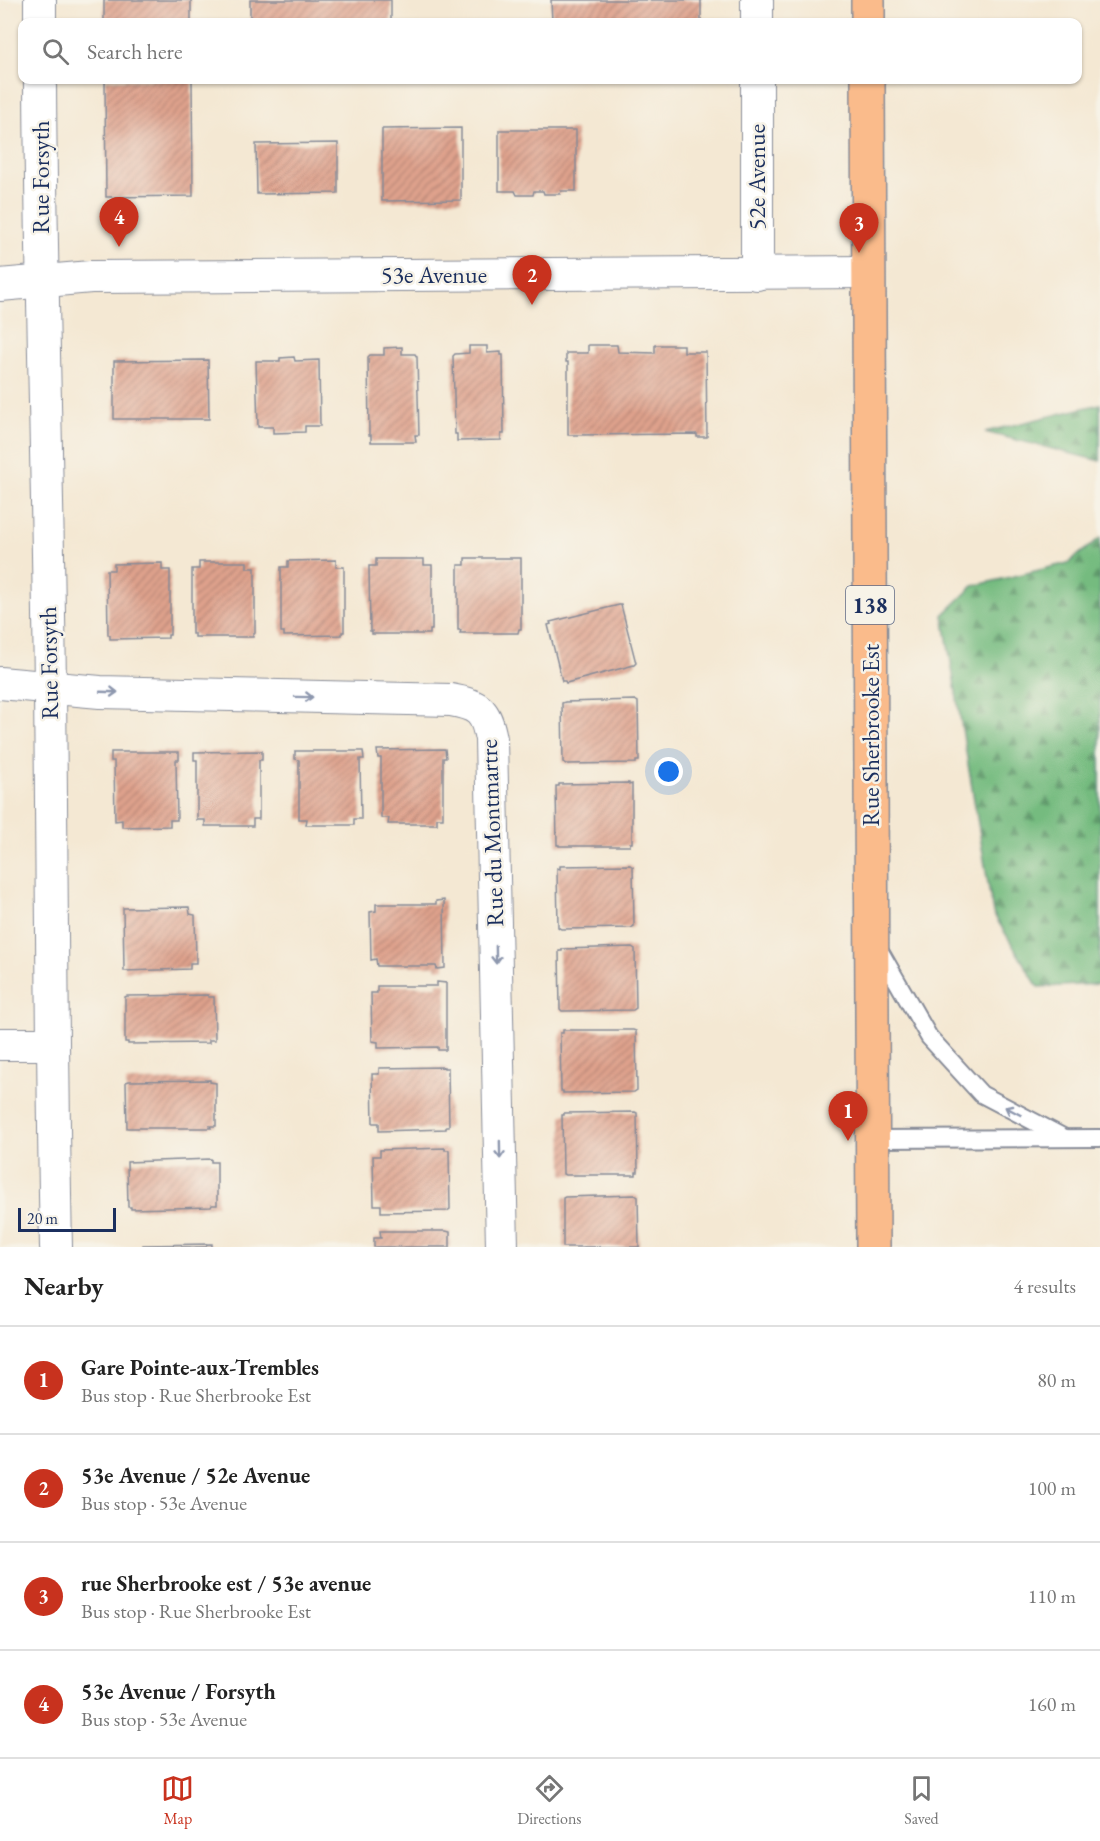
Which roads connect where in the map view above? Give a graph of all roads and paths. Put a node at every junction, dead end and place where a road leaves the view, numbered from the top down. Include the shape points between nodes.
1 (40, 0) edge
2 (757, 0) edge
3 (868, 0) edge
4 (40, 18) edge
5 (757, 18) edge
6 (868, 18) edge
7 (40, 84) edge
8 (757, 84) edge
9 (868, 84) edge
10 (869, 272) junction
11 (757, 274) junction
12 (41, 281) junction
13 (0, 285) edge
14 (0, 683) edge
15 (50, 688) junction
16 (872, 938) junction
17 (0, 1044) edge
18 (52, 1044) junction
19 (1065, 1138) junction
20 (1100, 1138) edge
21 (872, 1139) junction
22 (56, 1247) edge
23 (502, 1247) edge
24 (873, 1247) edge

1 - 4 street
2 - 5 street
3 - 6 main road
7 - 12 street, Rue Forsyth
8 - 11 street, 52e Avenue
9 - 10 main road, Rue Sherbrooke Est / 138
10 - 11 street, 53e Avenue
10 - 16 main road, Rue Sherbrooke Est / 138
11 - 12 street, 53e Avenue via 91,277
12 - 13 street, 53e Avenue
12 - 15 street, Rue Forsyth
14 - 15 street
15 - 18 street, Rue Forsyth
15 -> 23 street, Rue du Montmartre via 451,700 479,709 488,722 491,739
19 -> 16 lane via 981,1094 928,1038
16 - 21 main road, Rue Sherbrooke Est / 138
17 - 18 street
18 - 22 street, Rue Forsyth
19 - 20 lane
19 - 21 lane
21 - 24 main road, Rue Sherbrooke Est / 138

